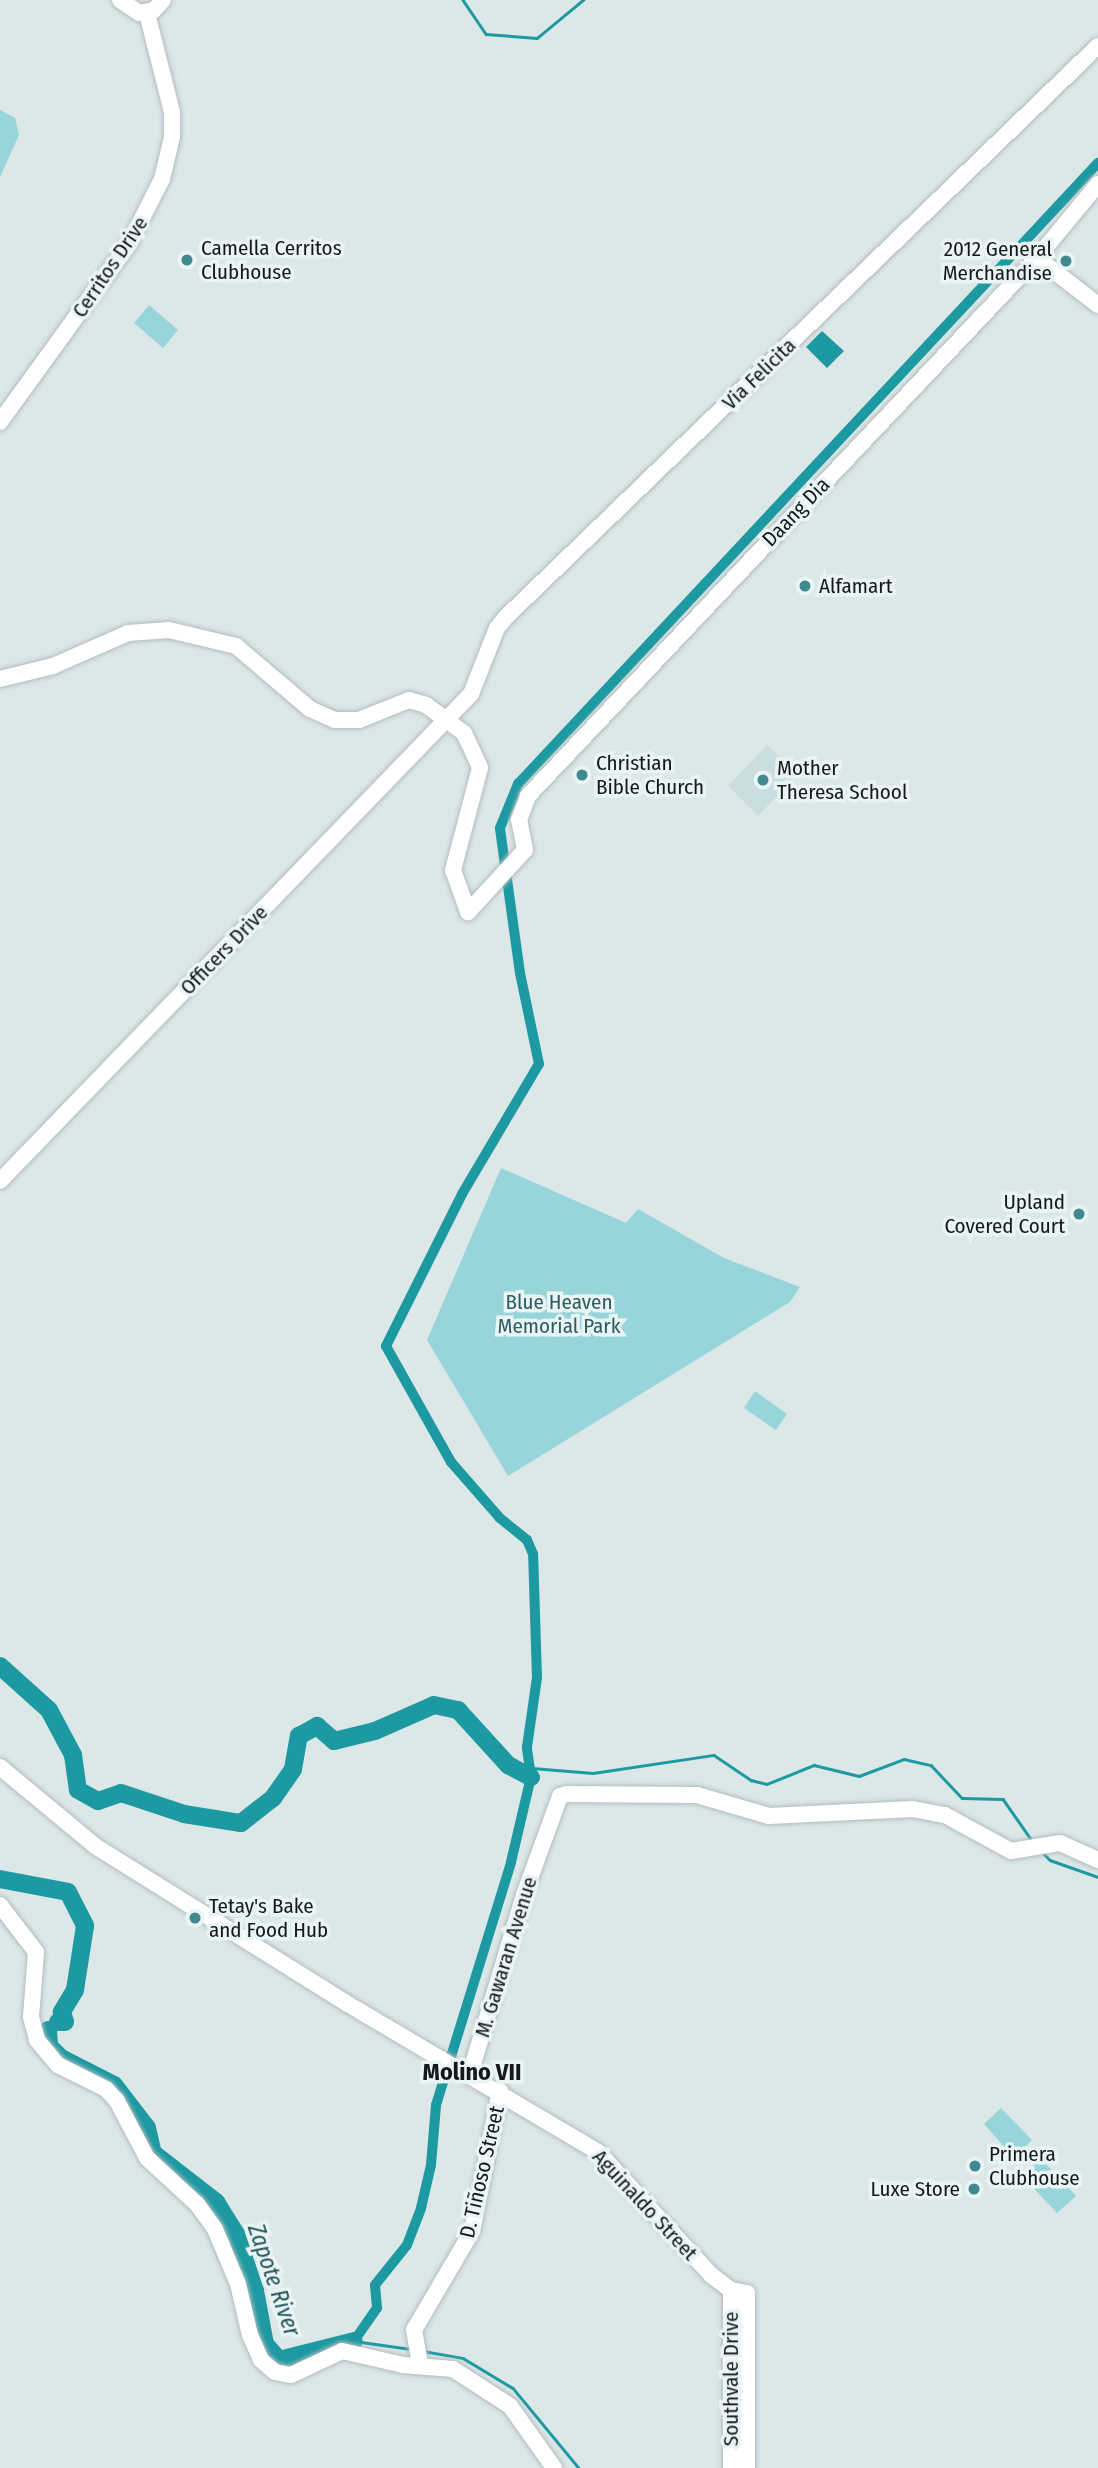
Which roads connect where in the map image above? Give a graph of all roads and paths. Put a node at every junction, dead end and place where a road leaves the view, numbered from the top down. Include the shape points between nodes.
1 (120, 0) edge
2 (163, 0) edge
3 (146, 13) junction
4 (1098, 46) edge
5 (1098, 184) edge
6 (1037, 258) junction
7 (1098, 305) edge
8 (0, 422) edge
9 (0, 678) edge
10 (448, 719) junction
11 (0, 1181) edge
12 (0, 1767) edge
13 (1098, 1860) edge
14 (0, 1905) edge
15 (467, 2072) junction
16 (500, 2091) junction
17 (739, 2292) joint
18 (417, 2355) junction
19 (739, 2465) edge
20 (554, 2468) edge

1 - 3 street via 131,11
2 - 3 street
3 - 8 street, Cerritos Drive via 172,112 172,137 162,179 129,244
4 - 10 street, Via Felicita via 506,617 492,639 477,687
5 - 6 street, Daang Dia
6 - 7 street
6 - 10 street, Daang Dia via 528,796 519,820 520,856 468,912 453,870 480,768 470,741
9 - 10 street via 53,666 128,633 169,630 236,646 310,709 335,720 359,720 409,699
10 - 11 street, Officers Drive
12 - 15 street via 95,1846
13 - 15 street, M. Gawaran Avenue via 1060,1843 1027,1852 1011,1851 945,1815 888,1808 769,1816 697,1795 576,1792 560,1796
14 - 18 street via 36,1952 31,2017 37,2039 58,2065 112,2095 147,2158 197,2204 215,2229 261,2360 275,2372 291,2375 342,2351 403,2365
15 - 16 street, Aguinaldo Street
16 - 17 street, Aguinaldo Street via 598,2152 668,2232
16 - 18 street, D. Tiñoso Street via 472,2231 414,2330
17 - 19 street, Southvale Drive
18 - 20 street via 453,2369 497,2395 522,2419

